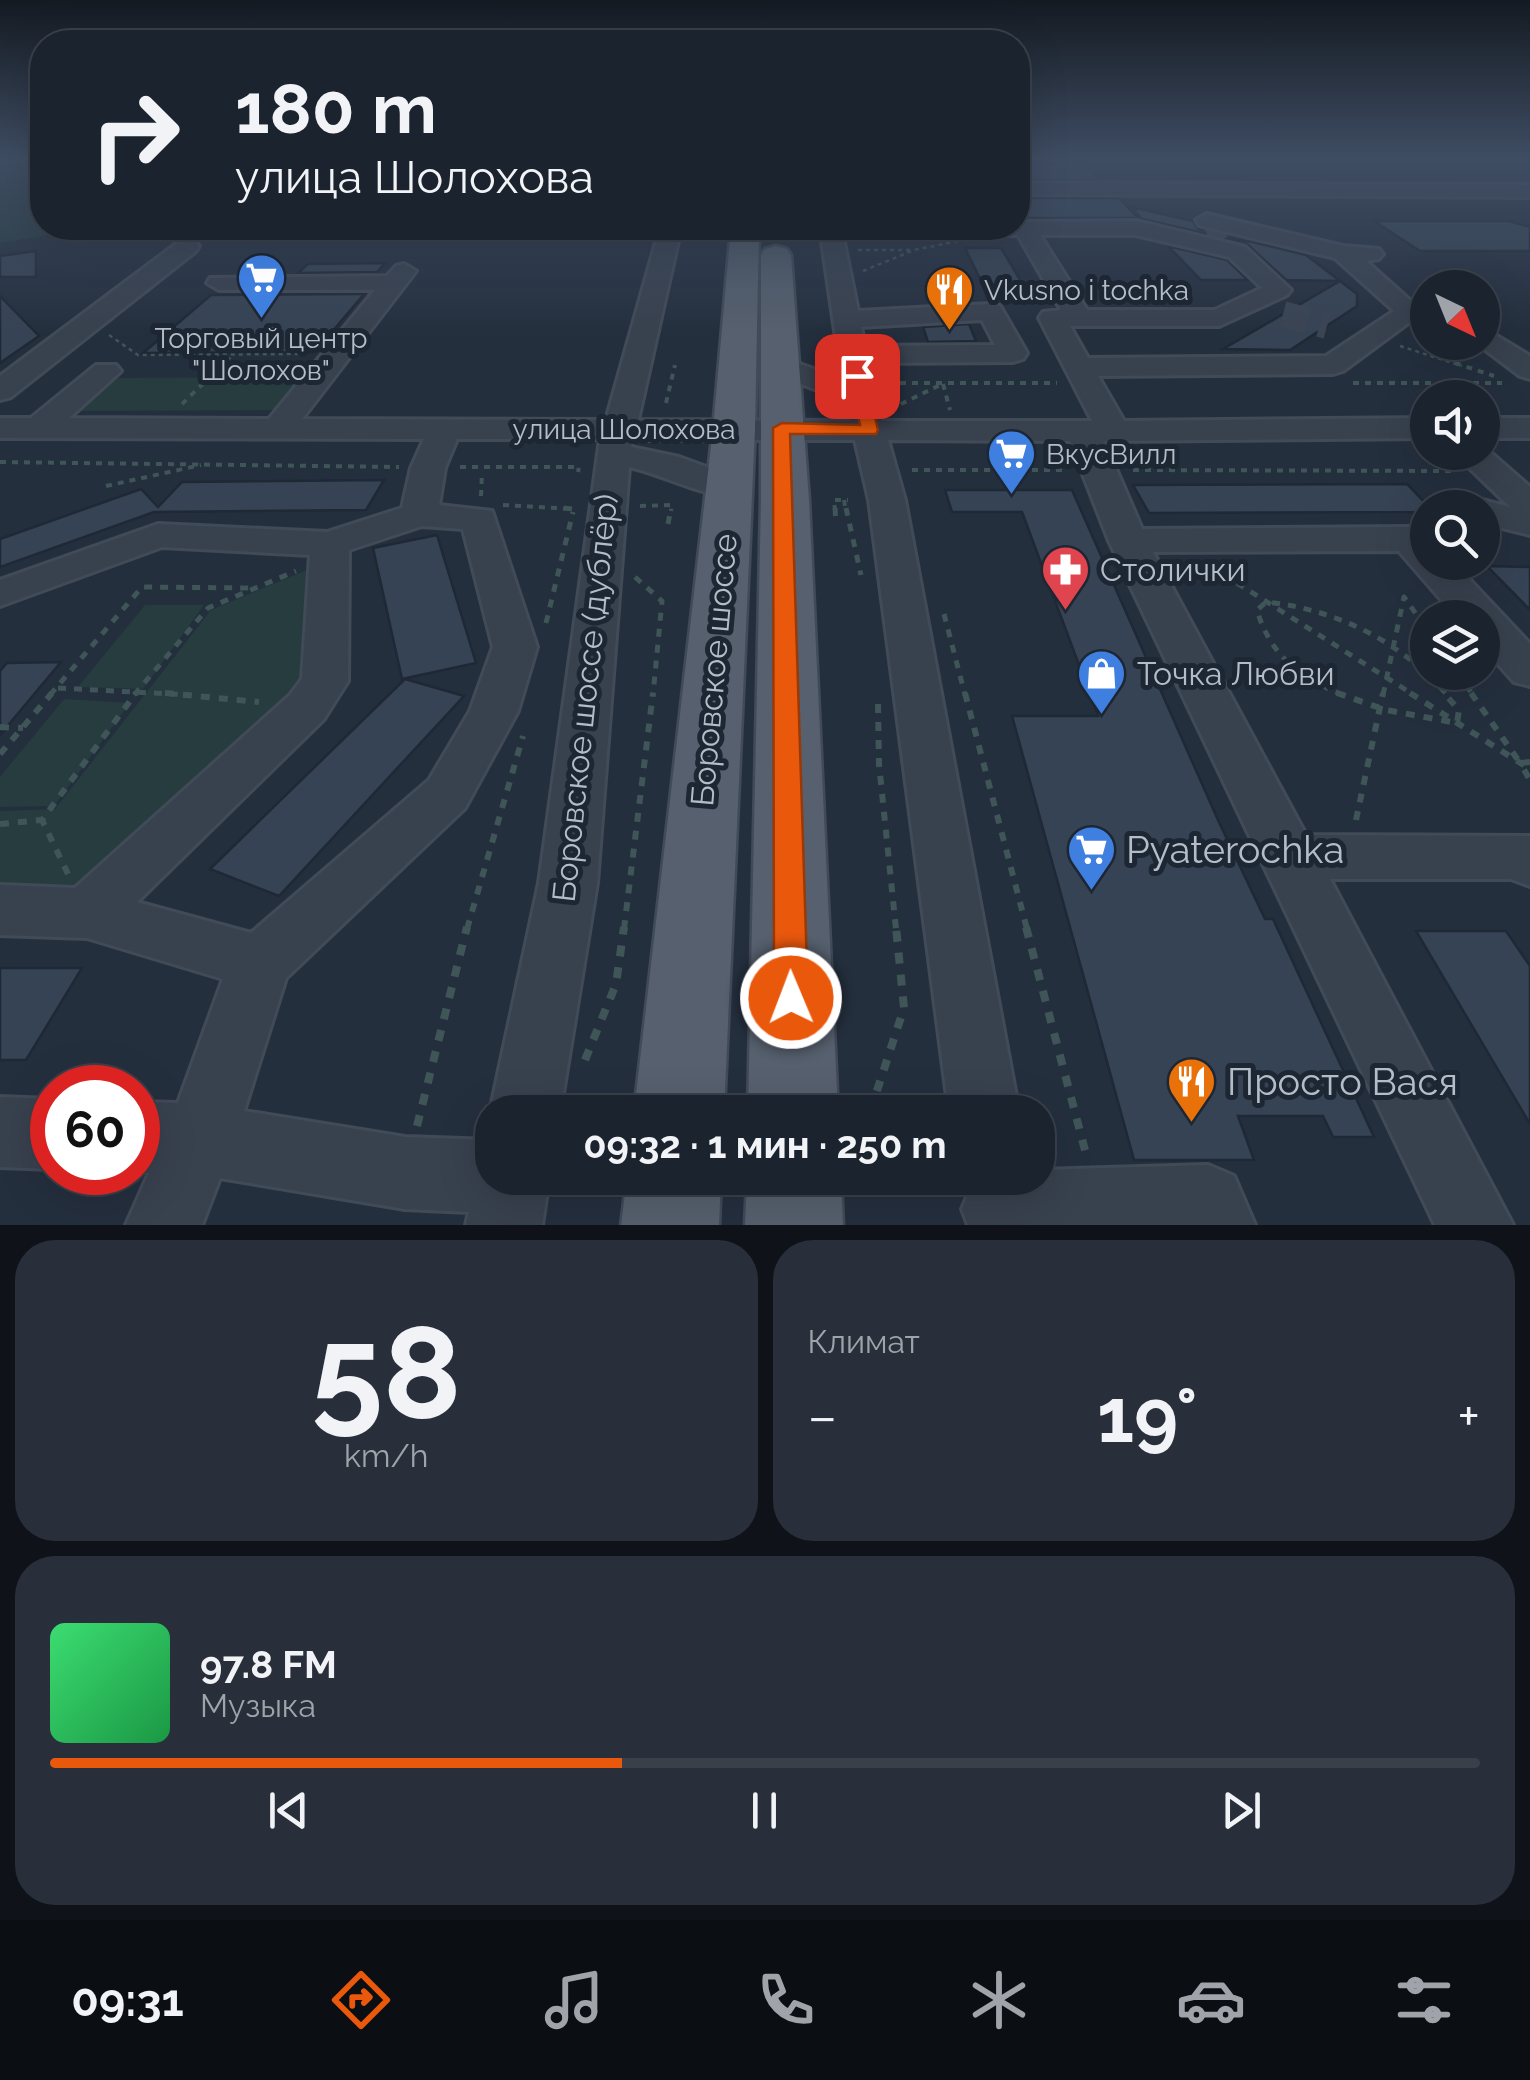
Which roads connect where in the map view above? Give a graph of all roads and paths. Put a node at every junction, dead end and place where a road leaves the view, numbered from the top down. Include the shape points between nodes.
1 (1062, 217) edge
2 (1176, 217) edge
3 (1214, 233) junction
4 (1030, 238) edge
5 (673, 240) edge
6 (745, 240) edge
7 (776, 240) edge
8 (832, 240) edge
9 (952, 240) edge
10 (946, 243) junction
11 (954, 245) dead end
12 (188, 246) dead end
13 (1351, 246) junction
14 (858, 250) dead end
15 (914, 250) junction
16 (863, 271) dead end
17 (219, 283) dead end
18 (1410, 283) edge
19 (1246, 305) junction
20 (1283, 314) tunnel mouth
21 (1079, 318) junction
22 (846, 320) junction
23 (90, 322) junction
24 (1342, 330) tunnel mouth
25 (1382, 340) junction
26 (1500, 353) edge
27 (234, 354) junction
28 (338, 354) junction
29 (854, 355) junction
30 (675, 364) dead end
31 (777, 365) junction
32 (1077, 367) junction
33 (106, 371) dead end
34 (1523, 376) edge
35 (943, 384) junction
36 (0, 391) edge
37 (666, 403) dead end
38 (173, 413) dead end
39 (884, 413) junction
40 (950, 414) dead end
41 (0, 428) edge
42 (39, 428) junction
43 (1500, 428) edge
44 (1530, 428) edge
45 (1410, 429) edge
46 (278, 430) junction
47 (444, 430) junction
48 (748, 448) junction
49 (1092, 448) junction
50 (603, 457) junction
51 (1410, 459) edge
52 (0, 462) edge
53 (210, 464) junction
54 (912, 470) junction
55 (1489, 470) edge
56 (913, 485) dead end
57 (106, 486) dead end
58 (423, 491) junction
59 (844, 500) junction
60 (857, 500) dead end
61 (498, 506) dead end
62 (1530, 506) edge
63 (1500, 514) edge
64 (634, 521) dead end
65 (836, 523) dead end
66 (668, 524) dead end
67 (1530, 524) edge
68 (1500, 539) edge
69 (1530, 539) edge
70 (1148, 541) junction
71 (330, 550) junction
72 (1410, 550) edge
73 (624, 567) dead end
74 (1450, 580) edge
75 (255, 588) junction
76 (864, 589) dead end
77 (0, 594) edge
78 (939, 596) dead end
79 (1467, 600) edge
80 (1266, 602) junction
81 (1410, 606) edge
82 (1500, 638) edge
83 (544, 639) dead end
84 (1393, 649) junction
85 (1530, 671) edge
86 (58, 688) junction
87 (138, 690) junction
88 (1469, 690) edge
89 (878, 695) dead end
90 (307, 707) junction
91 (1380, 708) junction
92 (1458, 723) junction
93 (0, 727) edge
94 (23, 728) junction
95 (524, 731) dead end
96 (0, 754) edge
97 (1520, 763) junction
98 (1530, 766) edge
99 (1530, 780) edge
100 (42, 820) junction
101 (0, 824) edge
102 (1288, 857) junction
103 (1348, 857) junction
104 (1530, 863) edge
105 (0, 910) edge
106 (87, 913) junction
107 (260, 962) junction
108 (579, 1076) dead end
109 (528, 1095) edge
110 (681, 1095) edge
111 (792, 1095) edge
112 (876, 1095) edge
113 (981, 1095) edge
114 (0, 1132) edge
115 (30, 1133) edge
116 (169, 1138) edge
117 (405, 1173) junction
118 (475, 1175) edge
119 (510, 1195) edge
120 (673, 1195) edge
121 (794, 1195) edge
122 (998, 1204) edge
123 (1099, 1205) junction
124 (164, 1225) edge
125 (504, 1225) edge
126 (670, 1225) edge
127 (794, 1225) edge
128 (1218, 1225) edge
129 (1475, 1225) edge

1 - 3 street
2 - 3 street
3 - 13 street
3 - 19 street via 1278,290
4 - 21 street
5 - 50 street, Боровское шоссе (дублёр)
6 - 48 main road, Боровское шоссе
7 - 31 main road, Боровское шоссе
8 - 22 street
9 - 10 path
10 - 11 path
10 - 15 path
12 - 23 street
13 - 18 street
13 - 25 street via 1410,312
14 - 15 path
15 - 16 path
17 - 28 street via 399,277
19 - 20 street
19 - 21 street via 1219,318
21 - 32 street via 1052,318
22 - 29 street
22 - 29 street via 991,312 1012,352
23 - 27 path via 138,355
23 - 36 street
24 - 25 street
25 - 32 street via 1334,365
25 - 34 path
26 - 34 street
27 - 28 path
27 - 38 path
28 - 46 street
29 - 39 street
30 - 37 path
31 - 39 street
31 - 48 main road, Боровское шоссе
32 - 49 street
33 - 42 street
35 - 39 path
35 - 39 path
35 - 40 path
39 - 48 street, улица Шолохова
39 - 49 street, улица Шолохова
39 - 54 path
39 - 113 street via 887,500
41 - 42 street, улица Шолохова
42 - 46 street, улица Шолохова
43 - 44 street
45 - 49 street, улица Шолохова
46 - 47 street, улица Шолохова
47 - 50 street, улица Шолохова
47 - 58 street
48 - 50 street, улица Шолохова
48 - 50 street via 667,464
48 - 110 main road, Боровское шоссе
48 - 111 main road, Боровское шоссе
49 - 51 path
49 - 54 path
49 - 70 street
50 - 58 path via 579,467
50 - 109 street, Боровское шоссе (дублёр) via 594,656 568,884
52 - 53 path
53 - 57 path
53 - 58 path
54 - 56 path
55 - 62 street
58 - 71 street
58 - 107 street via 480,518 515,647 494,711 447,794
59 - 60 path
59 - 65 path via 834,500
59 - 76 path
61 - 83 path via 574,508
63 - 67 street
64 - 66 path via 636,506 672,505
68 - 69 street
70 - 72 street
70 - 80 path
70 - 102 street
71 - 75 path
71 - 77 street via 158,536
71 - 90 street via 325,680
73 - 108 path via 662,601 616,984
74 - 79 street
75 - 86 path via 142,586
75 - 87 path via 208,608
78 - 123 path
80 - 84 path via 1297,602 1328,613
80 - 91 path via 1257,610 1275,652 1322,684
80 - 92 path
81 - 84 path via 1404,597
82 - 85 street
84 - 91 path
84 - 92 path via 1438,682 1459,710
86 - 87 path
86 - 94 path
87 - 90 path
87 - 100 path
88 - 97 path
89 - 112 path via 904,1008
90 - 106 street
91 - 92 path
91 - 103 path
92 - 97 path
93 - 94 path
94 - 96 path
95 - 117 path
97 - 98 path
97 - 99 path
100 - 101 path
100 - 106 path
102 - 103 street
102 - 129 street
103 - 104 street via 1525,857
105 - 106 street
106 - 107 street
107 - 116 street
114 - 115 street
116 - 117 street
116 - 124 street
117 - 118 street
119 - 125 street
120 - 126 main road
121 - 127 main road
122 - 123 street
123 - 128 street via 1208,1202

